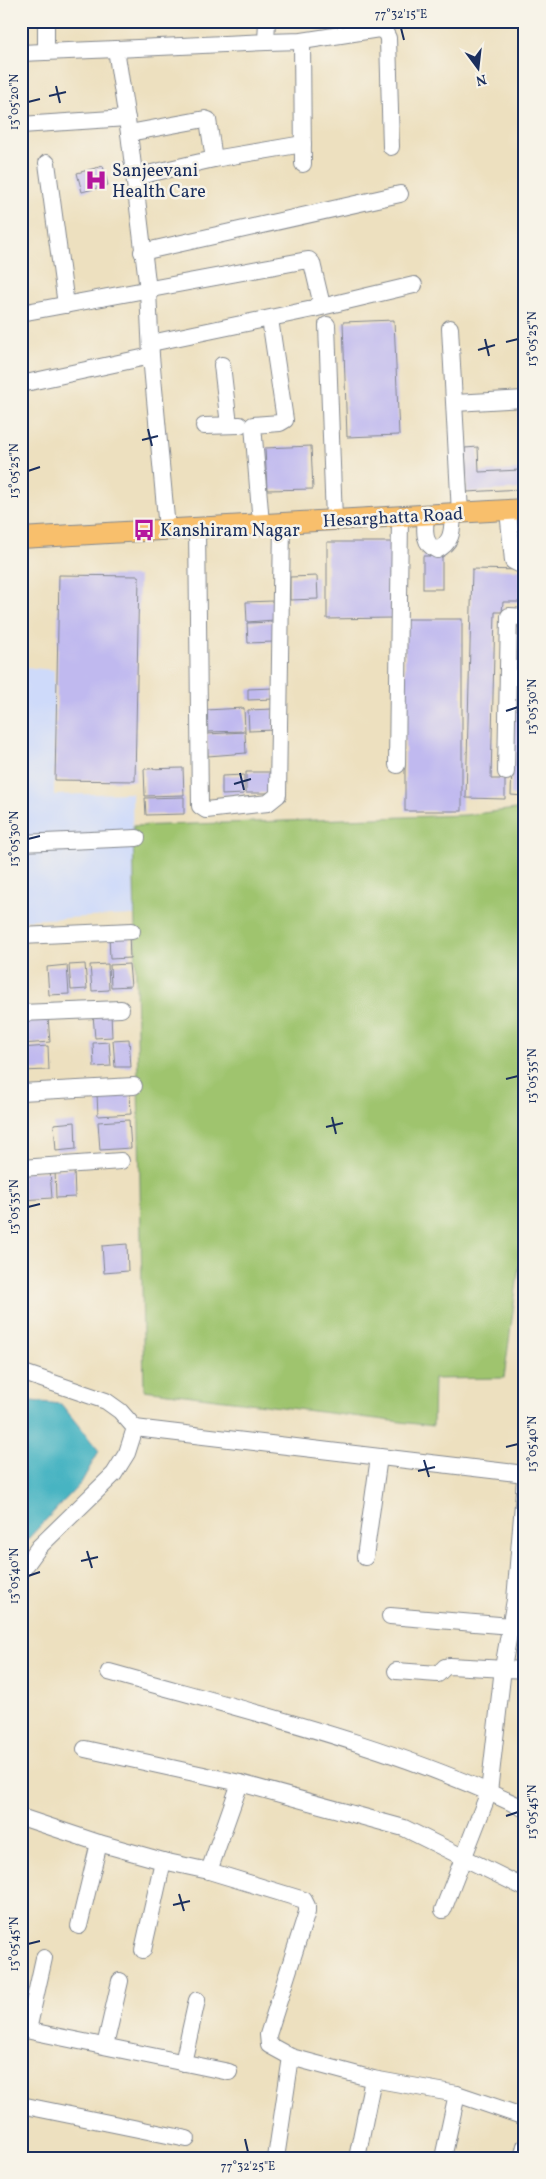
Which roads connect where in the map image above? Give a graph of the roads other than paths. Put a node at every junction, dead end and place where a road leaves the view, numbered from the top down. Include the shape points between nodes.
1 (46, 21) edge
2 (268, 21) edge
3 (302, 41) junction
4 (266, 42) junction
5 (116, 49) junction
6 (46, 52) junction
7 (21, 53) edge
8 (21, 125) edge
9 (128, 126) junction
10 (303, 144) junction
11 (391, 147) dead end
12 (214, 159) junction
13 (47, 163) dead end
14 (303, 164) dead end
15 (134, 178) junction
16 (400, 194) dead end
17 (142, 252) junction
18 (414, 284) dead end
19 (148, 290) junction
20 (66, 305) junction
21 (313, 308) junction
22 (21, 313) edge
23 (270, 319) junction
24 (327, 324) dead end
25 (450, 328) dead end
26 (151, 350) junction
27 (222, 365) dead end
28 (21, 384) edge
29 (525, 398) edge
30 (455, 403) junction
31 (228, 425) junction
32 (253, 425) junction
33 (204, 426) dead end
34 (516, 509) edge
35 (456, 514) junction
36 (426, 515) junction
37 (400, 516) junction
38 (334, 520) junction
39 (282, 523) junction
40 (261, 524) junction
41 (197, 526) junction
42 (167, 529) junction
43 (21, 538) edge
44 (524, 566) edge
45 (525, 617) edge
46 (397, 765) dead end
47 (506, 772) dead end
48 (137, 838) dead end
49 (21, 843) edge
50 (132, 931) dead end
51 (21, 936) edge
52 (121, 1009) dead end
53 (21, 1013) edge
54 (134, 1086) dead end
55 (21, 1092) edge
56 (121, 1160) dead end
57 (21, 1168) edge
58 (21, 1372) edge
59 (135, 1428) junction
60 (379, 1457) junction
61 (525, 1474) edge
62 (525, 1480) edge
63 (365, 1557) dead end
64 (21, 1572) edge
65 (520, 1601) edge
66 (390, 1616) dead end
67 (511, 1626) junction
68 (504, 1668) junction
69 (525, 1670) edge
70 (396, 1671) dead end
71 (109, 1672) dead end
72 (85, 1749) dead end
73 (240, 1783) junction
74 (489, 1792) junction
75 (525, 1809) edge
76 (21, 1817) edge
77 (99, 1843) junction
78 (463, 1857) junction
79 (163, 1861) junction
80 (209, 1871) junction
81 (525, 1888) edge
82 (443, 1910) dead end
83 (79, 1926) dead end
84 (143, 1950) dead end
85 (44, 1958) dead end
86 (120, 1980) dead end
87 (197, 2000) dead end
88 (25, 2029) edge
89 (105, 2046) junction
90 (291, 2057) junction
91 (183, 2063) junction
92 (229, 2072) dead end
93 (373, 2079) junction
94 (457, 2094) junction
95 (21, 2105) edge
96 (525, 2117) edge
97 (187, 2139) dead end
98 (525, 2146) edge
99 (276, 2158) edge
100 (357, 2158) edge
101 (443, 2158) edge
102 (522, 2158) edge

1 - 6 street
2 - 4 street
3 - 4 street
3 - 10 street
3 - 11 street via 379,30 385,32 388,38
4 - 5 street
5 - 6 street
5 - 9 street
6 - 7 street
8 - 9 street
9 - 12 street via 205,118 208,120
9 - 15 street
10 - 12 street
10 - 14 street
12 - 15 street
13 - 20 street
15 - 17 street
16 - 17 street
17 - 19 street
18 - 21 street
19 - 20 street
19 - 21 street via 308,260 312,263 321,301
19 - 26 street
20 - 22 street
21 - 23 street
23 - 26 street
23 - 32 street via 285,420
24 - 38 street
25 - 30 street
26 - 28 street
26 - 42 street
27 - 31 street
29 - 30 street
30 - 35 street
31 - 32 street
31 - 33 street
32 - 40 street
34 - 35 main road, Hesarghatta Road
34 - 44 street via 512,561
35 - 36 main road, Hesarghatta Road
35 - 36 street via 447,545 437,550 431,548 426,540
36 - 37 main road, Hesarghatta Road
37 - 38 main road, Hesarghatta Road
37 - 46 street
38 - 39 main road, Hesarghatta Road
39 - 40 main road, Hesarghatta Road
39 - 41 street via 278,795 268,803 206,810 200,806
40 - 41 main road, Hesarghatta Road
41 - 42 main road, Hesarghatta Road
42 - 43 main road, Hesarghatta Road
45 - 47 street via 509,616
48 - 49 street
50 - 51 street
52 - 53 street
54 - 55 street
56 - 57 street
58 - 59 street via 106,1400
59 - 60 street
59 - 64 street via 127,1453 114,1474 39,1547
60 - 61 street
60 - 63 street
62 - 65 street
65 - 67 street
66 - 67 street
67 - 68 street
68 - 69 street
68 - 70 street via 446,1666 438,1674
68 - 74 street
71 - 74 street via 364,1745
72 - 73 street
73 - 78 street via 404,1828
73 - 80 street
74 - 75 street
74 - 78 street
76 - 77 street
77 - 79 street
77 - 83 street
78 - 81 street
78 - 82 street
79 - 80 street
79 - 84 street
80 - 90 street via 304,1900 307,1906 267,2040
85 - 88 street
86 - 89 street
87 - 91 street
88 - 89 street
89 - 91 street
90 - 93 street
90 - 99 street
91 - 92 street
93 - 94 street
93 - 100 street
94 - 96 street
94 - 101 street
95 - 97 street
98 - 102 street

